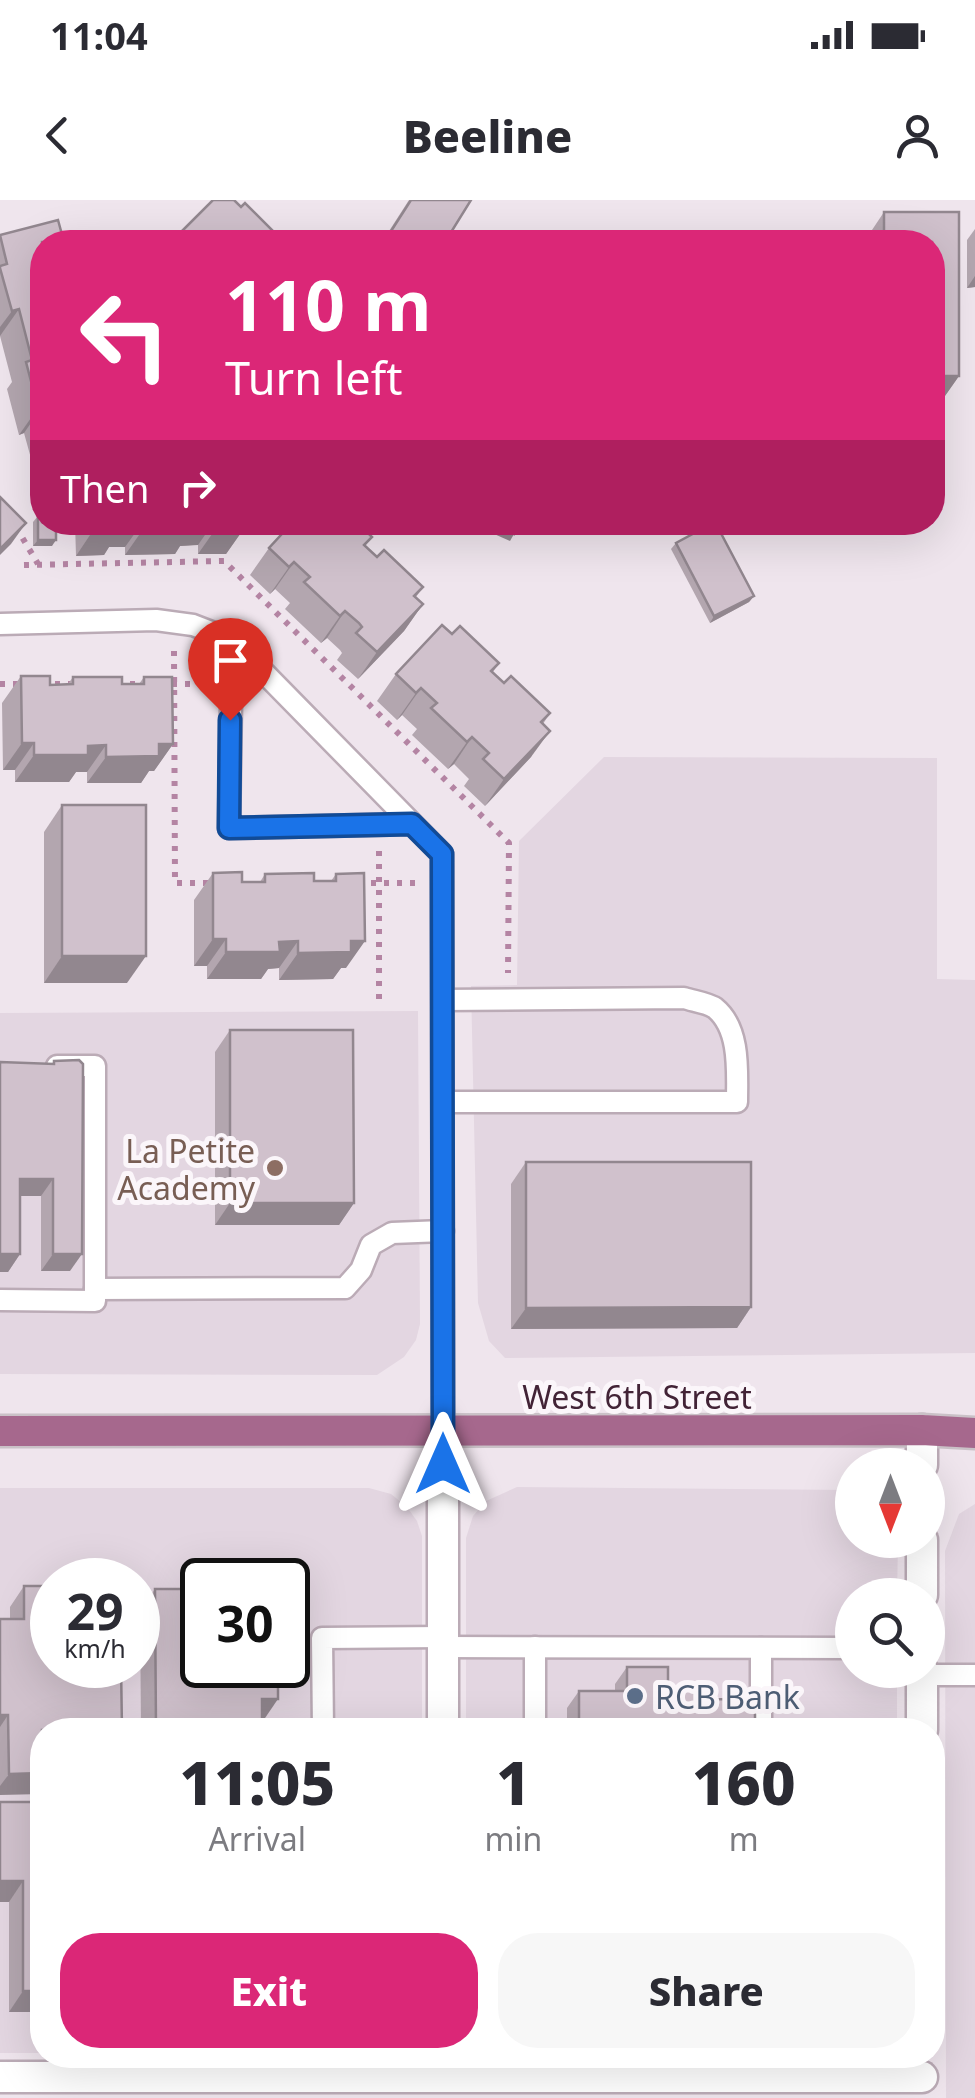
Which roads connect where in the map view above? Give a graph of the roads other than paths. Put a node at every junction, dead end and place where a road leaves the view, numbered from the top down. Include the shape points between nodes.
1 (0, 624) edge
2 (232, 640) junction
3 (412, 824) junction
4 (444, 1000) junction
5 (38, 1065) edge
6 (443, 1102) junction
7 (443, 1231) junction
8 (95, 1289) junction
9 (0, 1300) edge
10 (922, 1430) junction
11 (443, 1431) junction
12 (0, 1432) edge
13 (975, 1433) edge
14 (922, 1448) edge
15 (443, 1642) junction
16 (535, 1647) junction
17 (762, 1648) junction
18 (835, 1648) edge
19 (945, 1673) edge
20 (975, 1675) edge
21 (922, 1688) edge
22 (323, 1718) edge
23 (442, 1718) edge
24 (535, 1718) edge
25 (761, 1718) edge
26 (922, 1718) edge
27 (419, 2068) edge
28 (447, 2068) edge
29 (0, 2076) edge
30 (922, 2076) edge
31 (198, 2087) edge
32 (498, 2087) edge
33 (765, 2087) edge

1 - 2 lane via 156,620 194,624
2 - 3 lane
2 - 3 lane via 229,828
3 - 4 lane via 442,854
4 - 6 lane
4 - 6 lane via 684,998 715,1007 736,1056 736,1102
5 - 8 lane via 96,1066
6 - 7 lane
7 - 8 lane via 392,1233 371,1246 345,1288
7 - 11 lane
8 - 9 lane via 95,1301
10 - 11 main road, West 6th Street
10 - 13 main road, West 6th Street
10 - 14 street
11 - 12 main road, West 6th Street
11 - 15 street
15 - 16 lane
15 - 22 lane via 322,1638
15 - 23 street
16 - 17 lane
16 - 24 lane
17 - 18 lane
17 - 25 lane
19 - 20 lane
21 - 26 street
27 - 31 street
28 - 32 street
29 - 31 street
30 - 33 street
32 - 33 street

